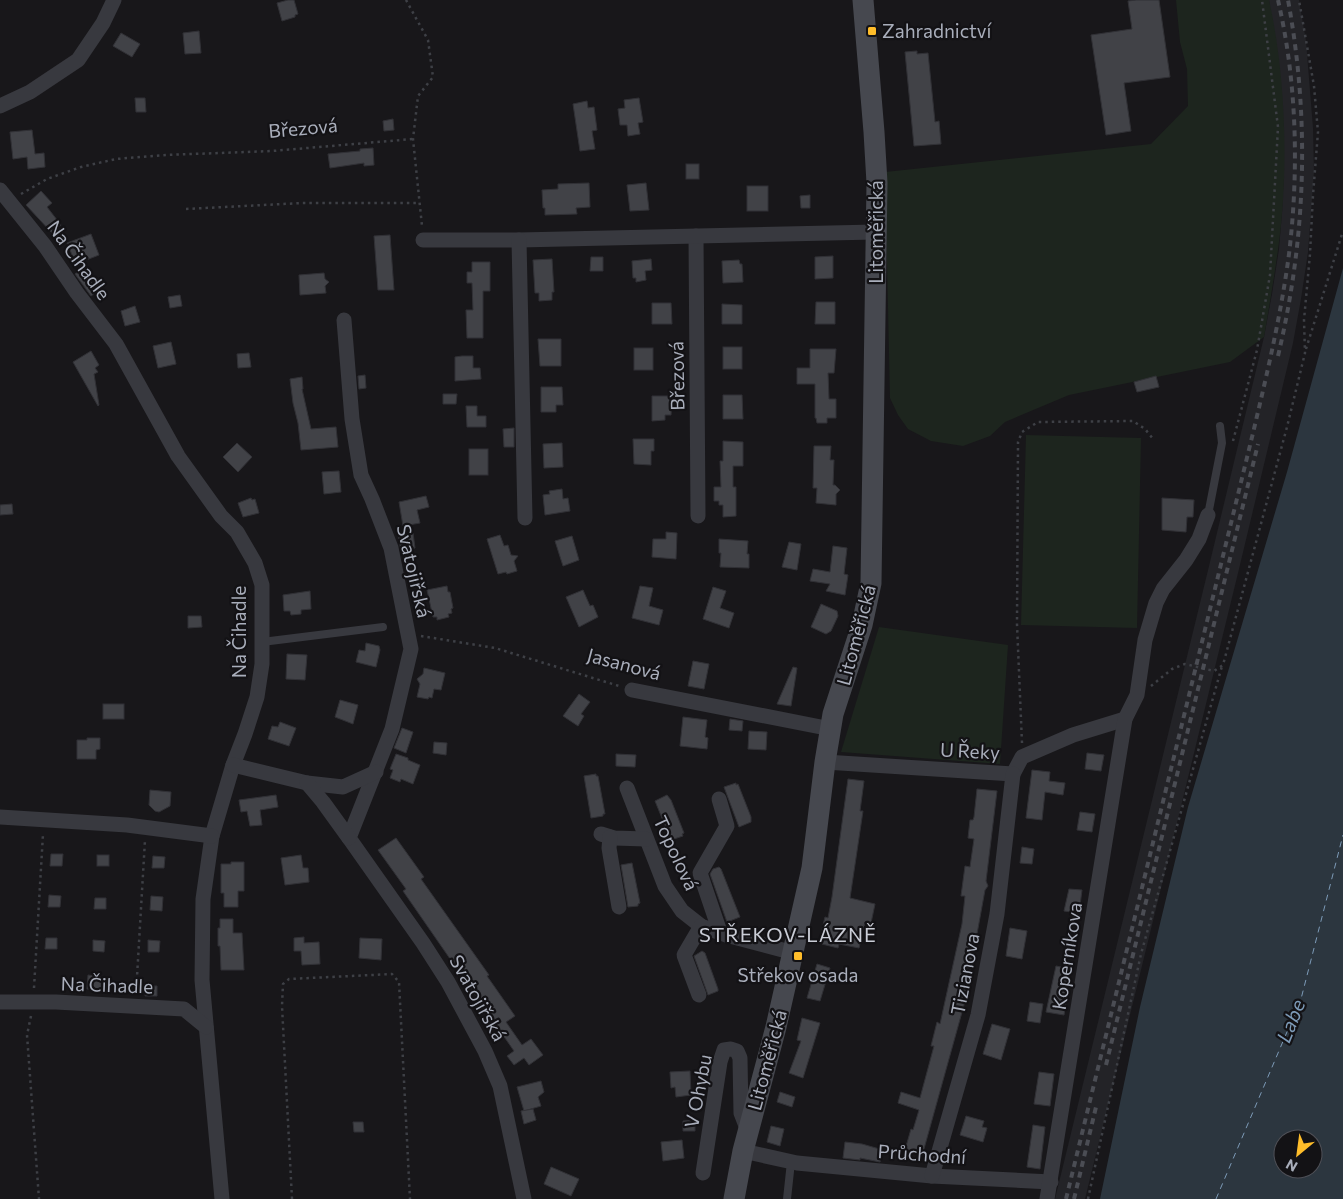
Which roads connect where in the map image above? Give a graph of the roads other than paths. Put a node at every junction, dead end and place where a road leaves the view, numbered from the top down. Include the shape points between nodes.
1 (114, 0) edge
2 (863, 0) edge
3 (0, 106) edge
4 (4, 195) edge
5 (875, 232) junction
6 (696, 236) junction
7 (423, 240) road end
8 (519, 240) junction
9 (344, 320) dead end
10 (1220, 426) dead end
11 (1208, 515) joint
12 (698, 516) dead end
13 (525, 518) dead end
14 (383, 627) dead end
15 (262, 642) junction
16 (632, 690) road end
17 (1125, 720) junction
18 (831, 729) junction
19 (825, 762) junction
20 (233, 765) junction
21 (376, 772) junction
22 (1013, 774) junction
23 (307, 783) junction
24 (627, 788) dead end
25 (719, 800) dead end
26 (0, 817) edge
27 (212, 836) junction
28 (349, 838) junction
29 (646, 839) junction
30 (619, 907) dead end
31 (702, 926) junction
32 (720, 932) junction
33 (794, 953) junction
34 (699, 995) dead end
35 (0, 1002) edge
36 (206, 1027) junction
37 (748, 1130) junction
38 (743, 1151) junction
39 (791, 1162) junction
40 (703, 1173) dead end
41 (932, 1176) junction
42 (1051, 1182) junction
43 (222, 1199) edge
44 (524, 1199) edge
45 (734, 1199) edge
46 (787, 1199) edge
47 (1047, 1199) edge

1 - 3 street via 78,60 30,92
2 - 5 main road, Litoměřická via 877,183
4 - 15 street, Na Čihadle via 116,344 178,456 246,547 262,585
5 - 6 street
5 - 18 main road, Litoměřická via 871,583
6 - 8 street
6 - 12 street, Březová
7 - 8 street
8 - 13 street
9 - 21 street, Svatojiřská via 352,419 361,475 391,548 411,649 392,728
10 - 11 lane via 1222,443
11 - 17 street, Koperníkova via 1199,539 1156,603 1145,640 1137,695
14 - 15 lane
15 - 20 street, Na Čihadle via 257,697
16 - 18 street, Jasanová
17 - 22 street, U Řeky via 1073,735 1022,757
17 - 42 street, Koperníkova
18 - 19 main road, Litoměřická
19 - 22 street, U Řeky
19 - 33 main road, Litoměřická via 812,868
20 - 23 street
20 - 27 street, Na Čihadle
21 - 23 street via 343,786
21 - 28 street, Svatojiřská
22 - 41 street, Tizianova via 997,914 978,1015
23 - 28 street, Svatojiřská
24 - 29 street, Topolová
25 - 32 street, Topolová via 727,826 700,873
26 - 27 street
27 - 36 street, Na Čihadle via 202,927
28 - 44 street, Svatojiřská via 448,982 485,1051 500,1086
29 - 30 street via 605,836
29 - 31 street, Topolová via 665,886 682,910
31 - 32 street, Topolová
31 - 34 street via 684,955
32 - 33 street, Topolová
33 - 37 main road, Litoměřická
35 - 36 street, Na Čihadle via 184,1009
36 - 43 street, Na Čihadle
37 - 38 main road, Litoměřická
37 - 40 street, V Ohybu via 741,1113 740,1058 738,1051 731,1048 724,1050 720,1062
38 - 39 street, Průchodní
38 - 45 main road, Litoměřická
39 - 41 street, Průchodní
39 - 46 lane
41 - 42 street, Průchodní
42 - 47 street, Koperníkova

